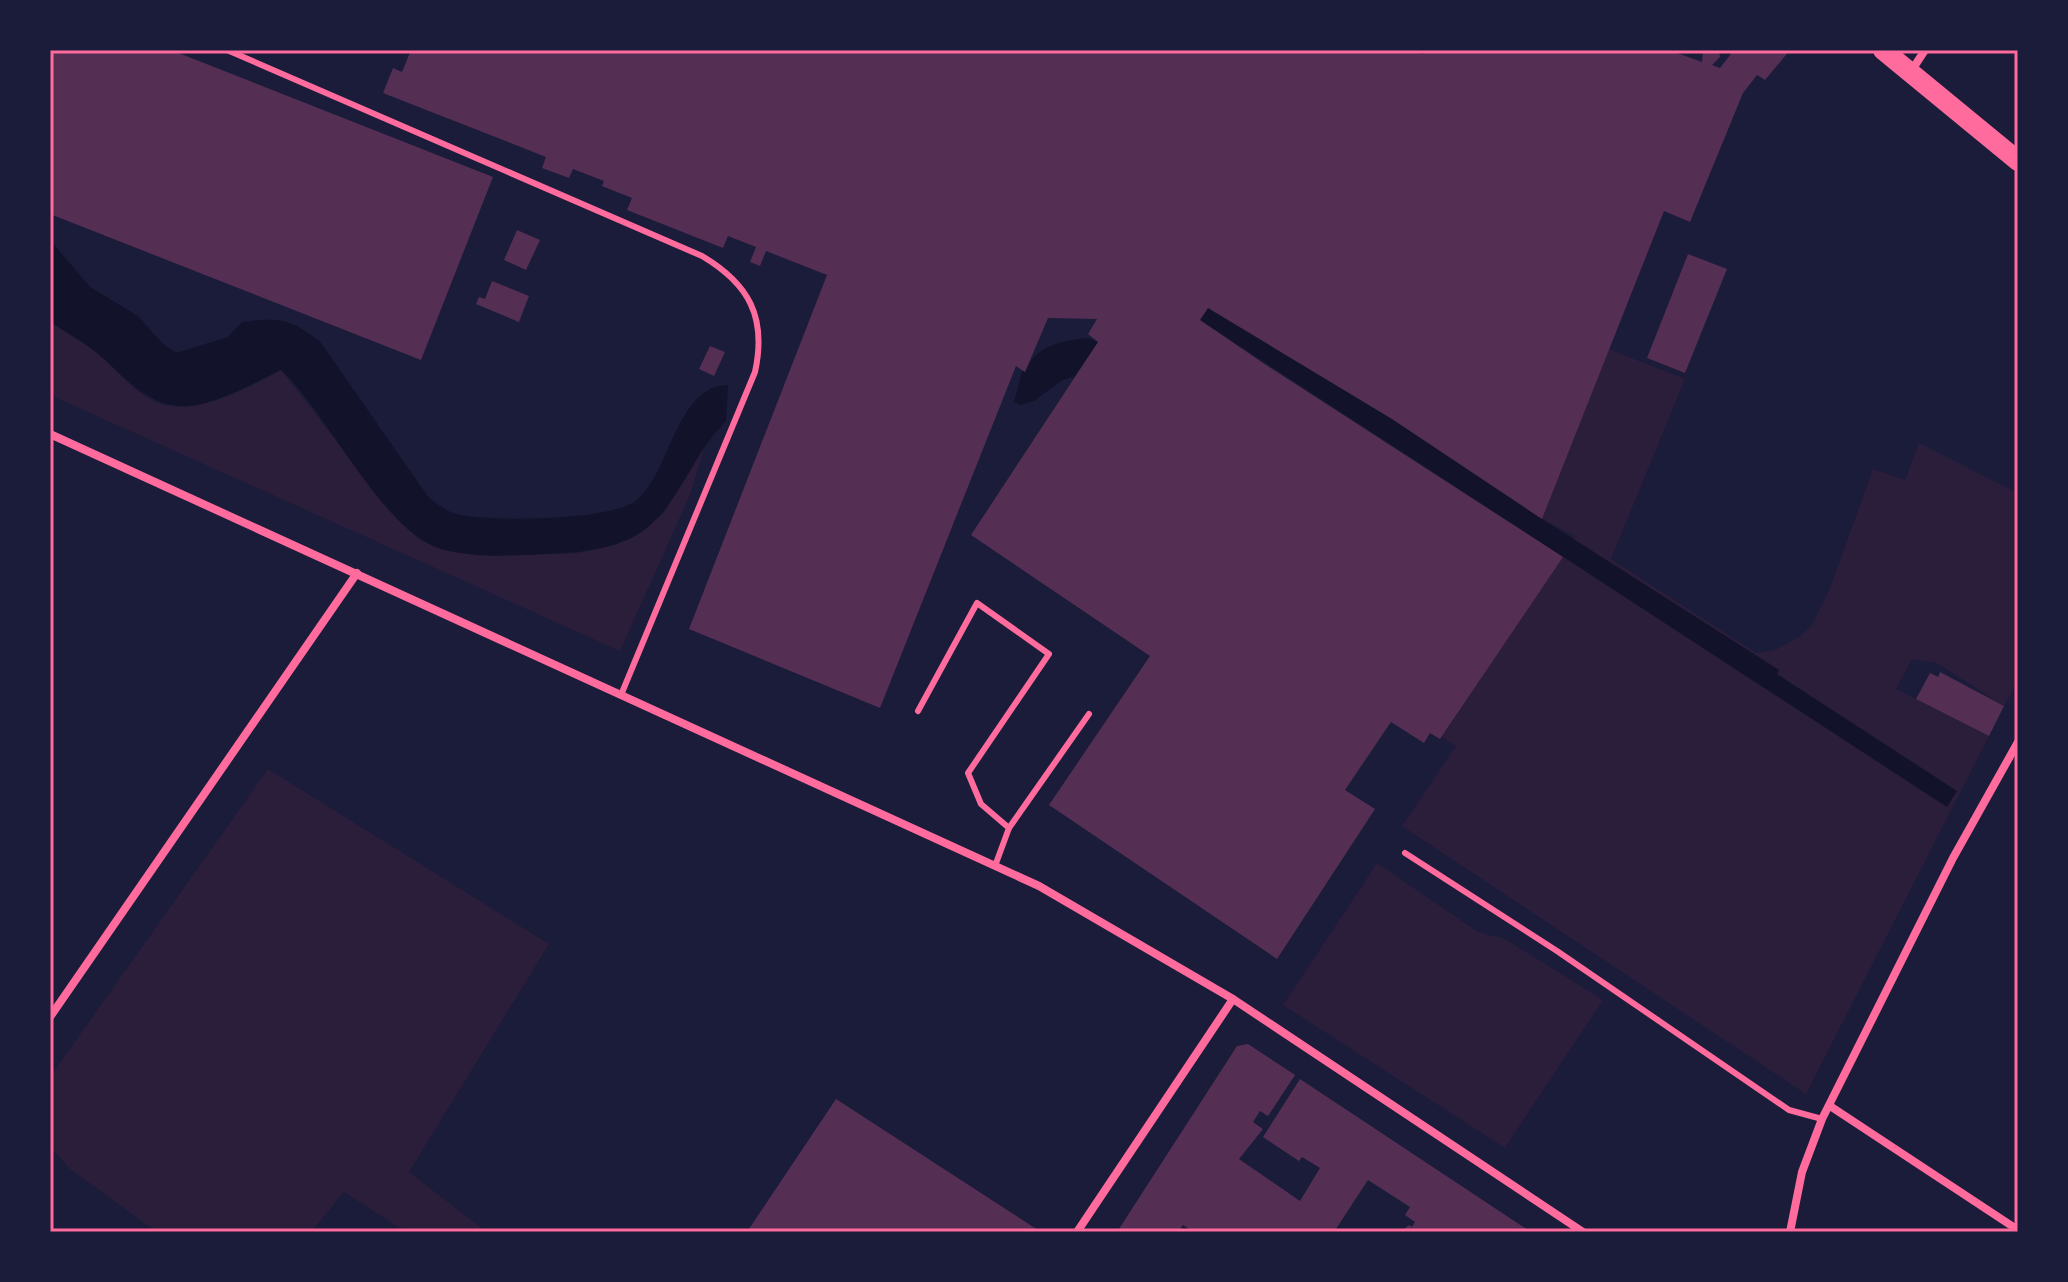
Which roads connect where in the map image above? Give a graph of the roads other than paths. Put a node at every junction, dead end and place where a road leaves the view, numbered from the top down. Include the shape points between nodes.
1 (227, 50) edge
2 (1883, 50) edge
3 (1925, 50) edge
4 (1910, 73) junction
5 (2018, 161) edge
6 (50, 434) edge
7 (357, 573) junction
8 (621, 695) junction
9 (918, 711) dead end
10 (1089, 714) dead end
11 (2018, 742) edge
12 (1009, 828) junction
13 (1405, 853) dead end
14 (995, 866) junction
15 (1233, 999) junction
16 (50, 1017) edge
17 (1830, 1106) junction
18 (1822, 1119) junction
19 (2018, 1230) edge
20 (1077, 1232) edge
21 (1583, 1232) edge
22 (1790, 1232) edge

1 - 8 lane via 702,256 722,268 744,293 758,325 755,372
2 - 4 main road
3 - 4 street
4 - 5 main road
6 - 7 street
7 - 8 street
7 - 16 street
8 - 14 street
9 - 12 lane via 977,603 1049,654 968,773 981,804
10 - 12 lane
11 - 17 street via 1953,858
12 - 14 lane
13 - 18 lane via 1789,1110
14 - 15 street via 1039,886
15 - 20 street
15 - 21 street
17 - 18 street
17 - 19 street
18 - 22 street via 1802,1172

